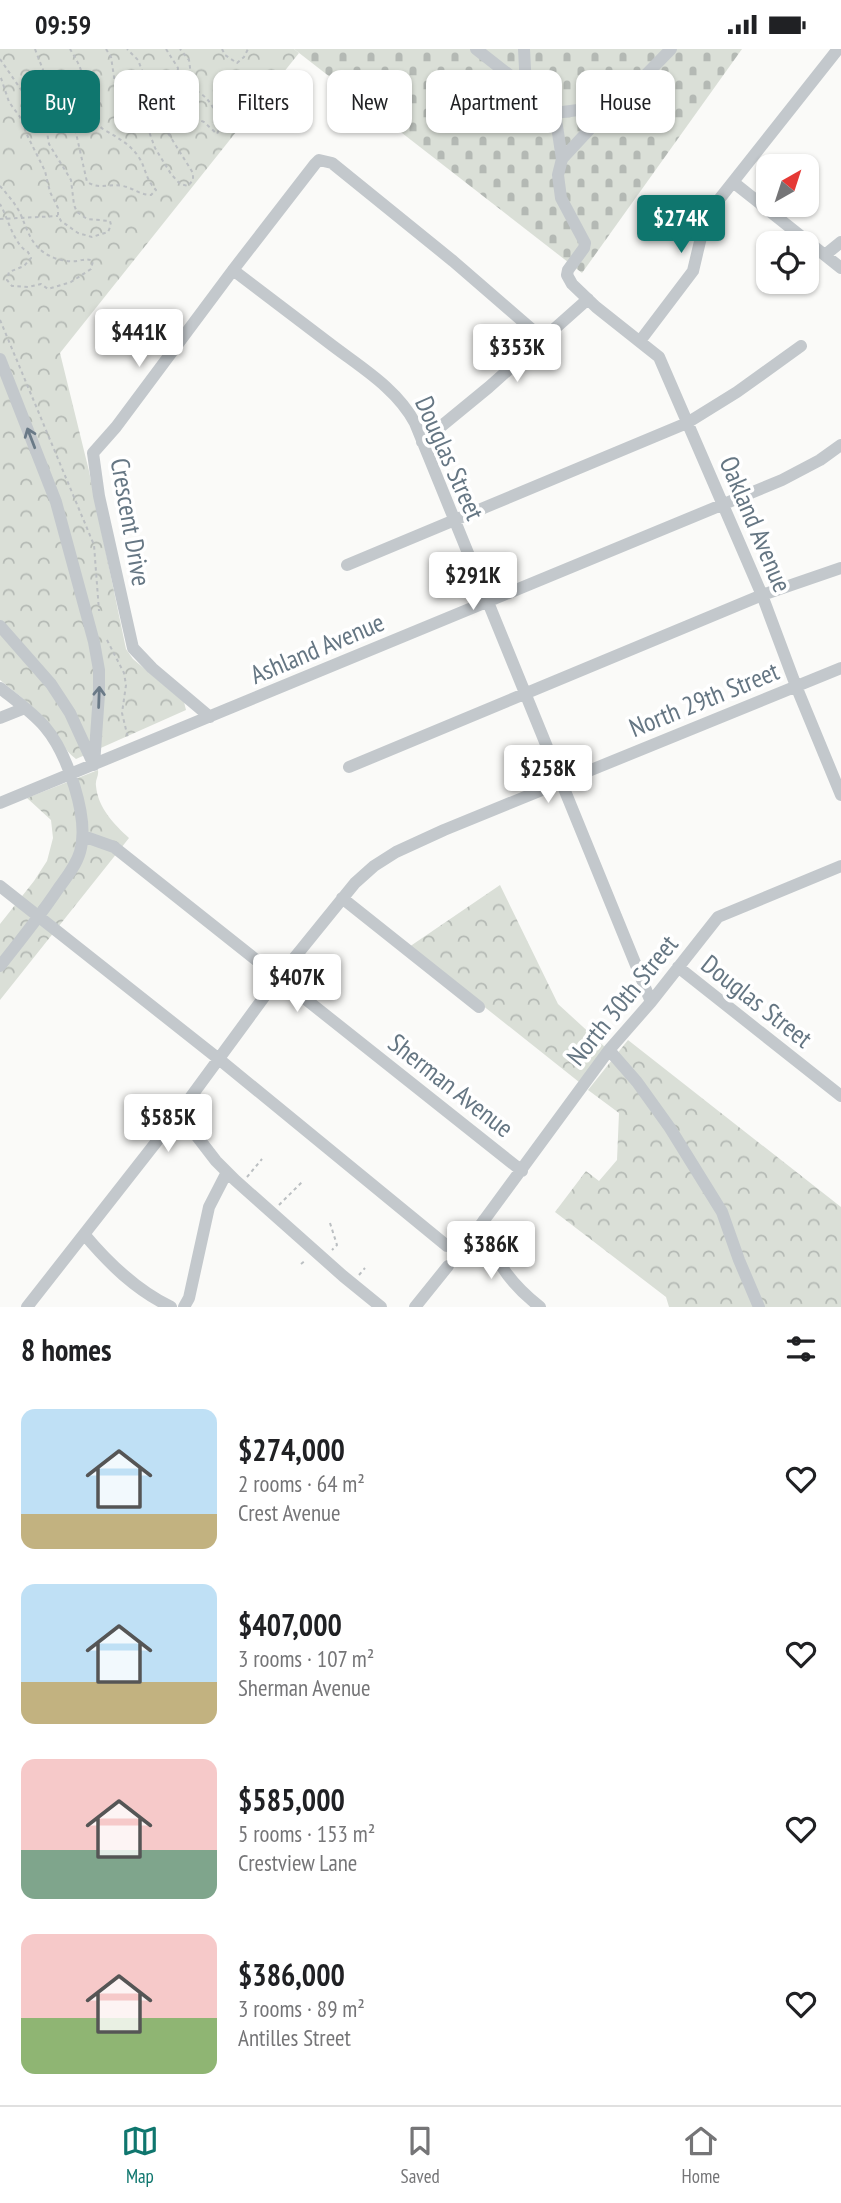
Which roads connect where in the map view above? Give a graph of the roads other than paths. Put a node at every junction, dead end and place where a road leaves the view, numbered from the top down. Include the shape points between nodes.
1 (476, 49) edge
2 (524, 49) edge
3 (671, 49) edge
4 (838, 49) edge
5 (503, 70) edge
6 (525, 70) edge
7 (651, 70) edge
8 (558, 133) edge
9 (586, 133) edge
10 (562, 159) junction
11 (733, 182) junction
12 (841, 241) edge
13 (825, 255) junction
14 (841, 268) edge
15 (233, 270) junction
16 (588, 299) junction
17 (543, 339) junction
18 (640, 341) junction
19 (801, 346) dead end
20 (0, 359) edge
21 (688, 423) junction
22 (422, 442) junction
23 (841, 446) edge
24 (724, 505) junction
25 (454, 521) junction
26 (347, 565) dead end
27 (841, 568) edge
28 (762, 595) junction
29 (486, 601) junction
30 (0, 626) edge
31 (841, 668) edge
32 (796, 686) junction
33 (0, 688) edge
34 (526, 695) junction
35 (25, 708) junction
36 (210, 717) junction
37 (0, 718) edge
38 (94, 765) junction
39 (349, 767) dead end
40 (70, 774) junction
41 (561, 782) junction
42 (841, 795) edge
43 (0, 803) edge
44 (83, 836) junction
45 (841, 866) edge
46 (0, 886) edge
47 (342, 898) junction
48 (39, 916) junction
49 (0, 966) edge
50 (678, 967) junction
51 (278, 978) junction
52 (651, 1002) junction
53 (479, 1007) dead end
54 (608, 1050) junction
55 (220, 1060) junction
56 (841, 1096) edge
57 (179, 1113) junction
58 (522, 1171) junction
59 (227, 1172) junction
60 (484, 1220) junction
61 (84, 1234) junction
62 (448, 1266) dead end
63 (27, 1307) edge
64 (172, 1307) edge
65 (184, 1307) edge
66 (381, 1307) edge
67 (415, 1307) edge
68 (540, 1307) edge
69 (759, 1307) edge

1 - 5 street
2 - 6 street
3 - 7 street
4 - 11 street
8 - 10 street
9 - 10 street
10 - 16 street, Oakland Avenue via 558,175 561,198 585,243 567,275
11 - 13 street
11 - 18 street via 706,216 692,271
12 - 13 street
13 - 14 street
15 - 17 street, Crescent Drive via 319,160 332,163
15 - 22 street, Douglas Street via 397,396
15 - 36 street, Crescent Drive via 93,453 133,648
16 - 17 street
16 - 18 street, Oakland Avenue
17 - 22 street
18 - 21 street, Oakland Avenue via 659,357
19 - 21 street
38 -> 20 street via 99,694 94,642 56,502
21 - 24 street, Oakland Avenue
21 - 25 street
22 - 25 street, Douglas Street
23 - 24 street, Ashland Avenue via 782,480
24 - 28 street, Oakland Avenue
24 - 29 street, Ashland Avenue
25 - 26 street
25 - 29 street, Douglas Street
27 - 28 street
28 - 32 street, Oakland Avenue
28 - 34 street
29 - 34 street, Douglas Street
29 - 36 street, Ashland Avenue
30 - 38 street via 71,713
31 - 32 street, North 29th Street
32 - 41 street, North 29th Street
32 - 42 street, Oakland Avenue
33 - 35 street
34 - 39 street
34 - 41 street, Douglas Street
35 - 37 street
35 - 40 street via 45,727
36 - 38 street, Ashland Avenue
38 - 40 street, Ashland Avenue
40 - 43 street, Ashland Avenue
40 - 44 street
41 - 47 street, North 29th Street via 396,852 374,866
41 - 52 street, Douglas Street
44 - 48 street via 72,867
44 - 51 street, Sherman Avenue via 114,847
45 - 50 street, North 30th Street via 718,917
46 - 48 street
47 - 51 street, North 29th Street
47 - 53 street
48 - 49 street
48 - 55 street
50 - 52 street, North 30th Street
50 - 56 street, Douglas Street
51 - 55 street, North 29th Street
51 - 58 street, Sherman Avenue
52 - 54 street, North 30th Street
54 - 58 street, North 30th Street
54 - 69 street via 670,1128 722,1212
55 - 57 street, North 29th Street
55 - 60 street, North 30th Street via 447,1246 461,1247
57 - 59 street
57 - 61 street, North 29th Street
58 - 60 street, North 30th Street
59 - 65 street via 209,1207
59 - 66 street
60 - 68 street via 501,1265
61 - 63 street, North 29th Street
61 - 64 street via 135,1286
62 - 67 street

